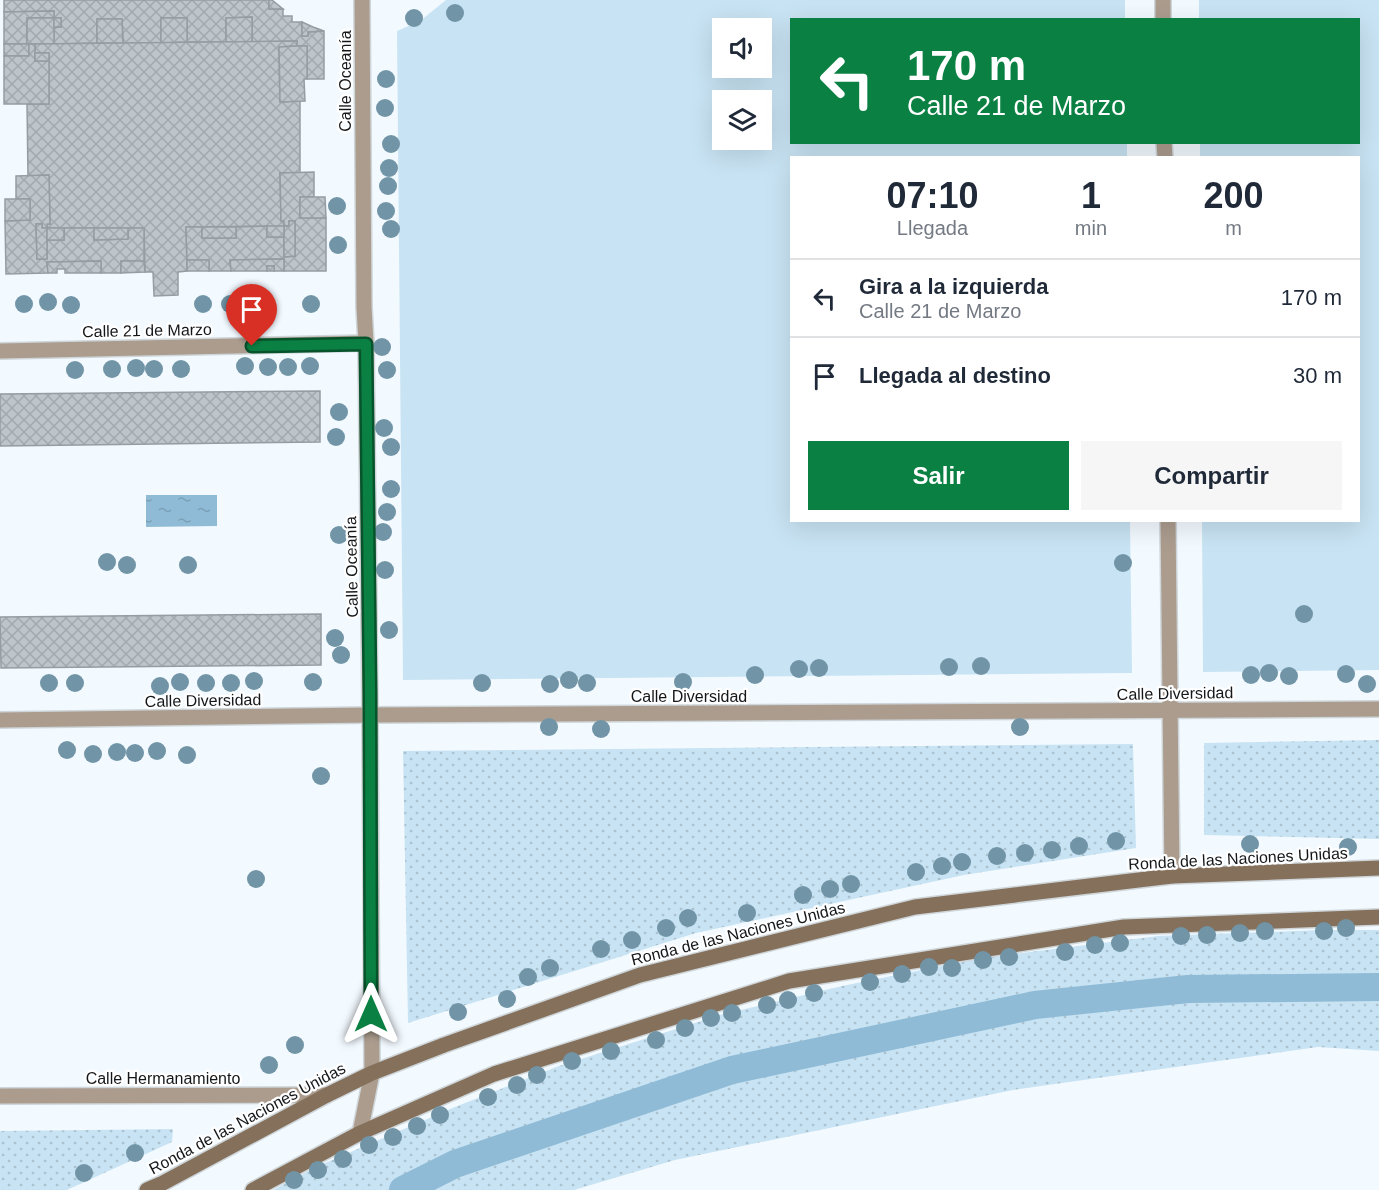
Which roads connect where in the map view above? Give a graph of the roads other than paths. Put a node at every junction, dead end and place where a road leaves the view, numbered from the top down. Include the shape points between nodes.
1 (362, 0) edge
2 (1162, 0) edge
3 (1163, 18) edge
4 (366, 344) junction
5 (0, 351) edge
6 (1168, 522) edge
7 (1379, 709) edge
8 (1170, 711) junction
9 (370, 715) junction
10 (0, 720) edge
11 (1379, 868) edge
12 (1172, 876) junction
13 (1379, 917) edge
14 (372, 1073) junction
15 (327, 1095) junction
16 (0, 1096) edge
17 (360, 1132) junction
18 (147, 1190) edge
19 (253, 1190) edge

1 - 4 street, Calle Oceanía
2 - 3 street
4 - 5 street, Calle 21 de Marzo
4 - 9 street, Calle Oceanía
6 - 8 street
7 - 8 street, Calle Diversidad
8 - 9 street, Calle Diversidad
8 - 12 street
9 - 10 street, Calle Diversidad
9 - 14 street, Calle Oceanía
11 - 12 street, Ronda de las Naciones Unidas
12 - 14 street, Ronda de las Naciones Unidas via 915,907 640,975
13 - 17 street via 1124,927 789,981 494,1074
14 - 15 street, Ronda de las Naciones Unidas
14 - 17 street, Calle Oceanía
15 - 16 street, Calle Hermanamiento
15 - 18 street, Ronda de las Naciones Unidas
17 - 19 street

